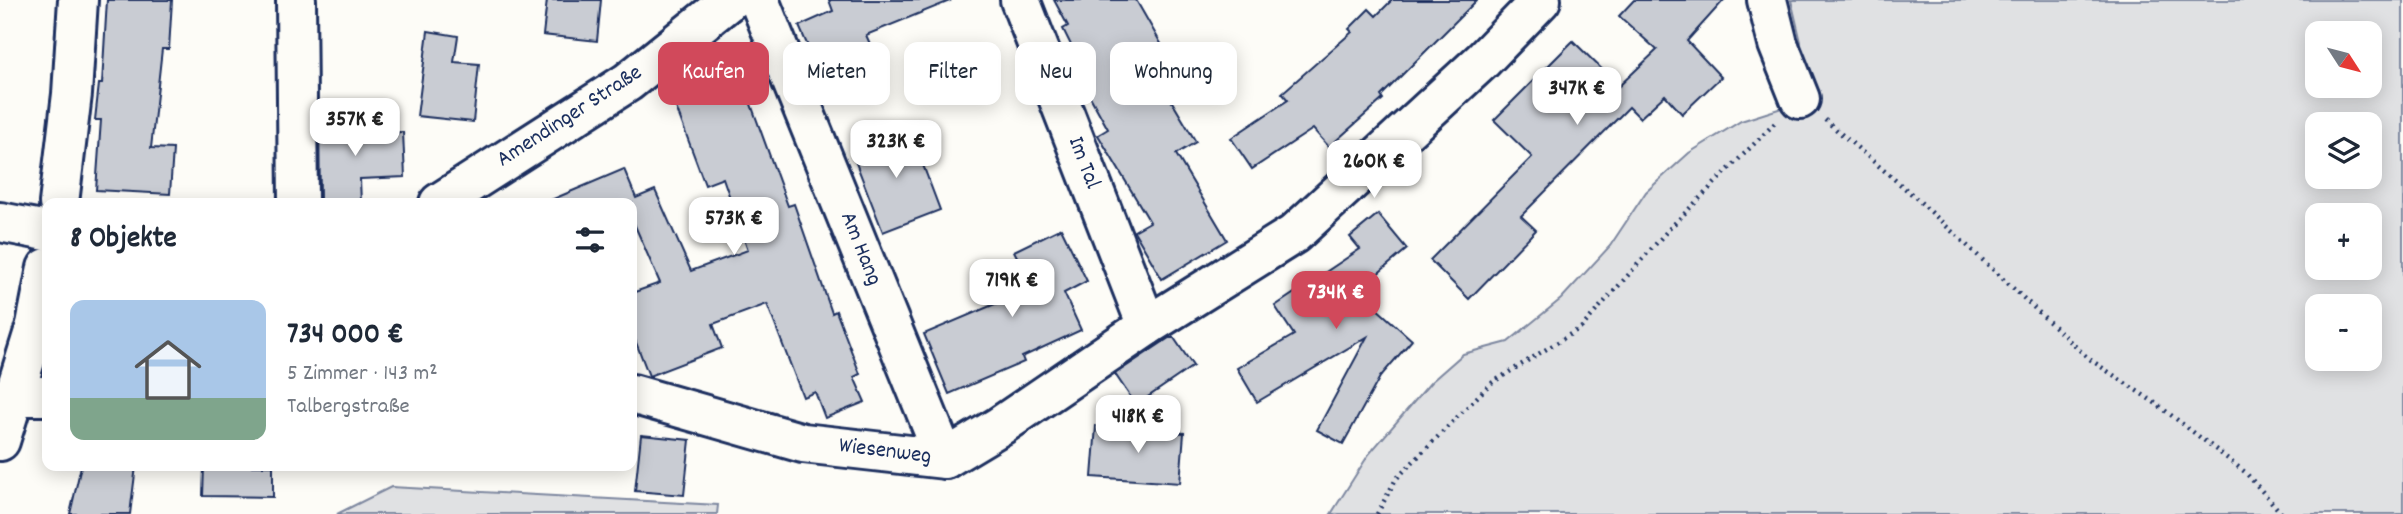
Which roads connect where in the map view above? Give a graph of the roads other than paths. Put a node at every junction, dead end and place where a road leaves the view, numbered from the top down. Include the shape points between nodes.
1 (78, 0) edge
2 (296, 0) edge
3 (730, 0) edge
4 (759, 0) edge
5 (1020, 0) edge
6 (1541, 0) edge
7 (1766, 0) edge
8 (1800, 99) road end
9 (60, 198) edge
10 (298, 198) edge
11 (447, 198) edge
12 (0, 222) edge
13 (42, 230) edge
14 (42, 294) edge
15 (1147, 326) junction
16 (637, 395) edge
17 (31, 396) edge
18 (0, 441) edge
19 (945, 459) junction

1 - 9 street
2 - 10 street
3 - 11 street, Amendinger Straße via 628,82
4 - 19 street, Am Hang
5 - 15 street, Im Tal
6 - 15 street, Wiesenweg via 1483,60 1294,234
7 - 8 street
12 - 13 street
14 - 17 street
15 - 19 street, Wiesenweg
16 - 19 street, Wiesenweg via 803,443
17 - 18 street

